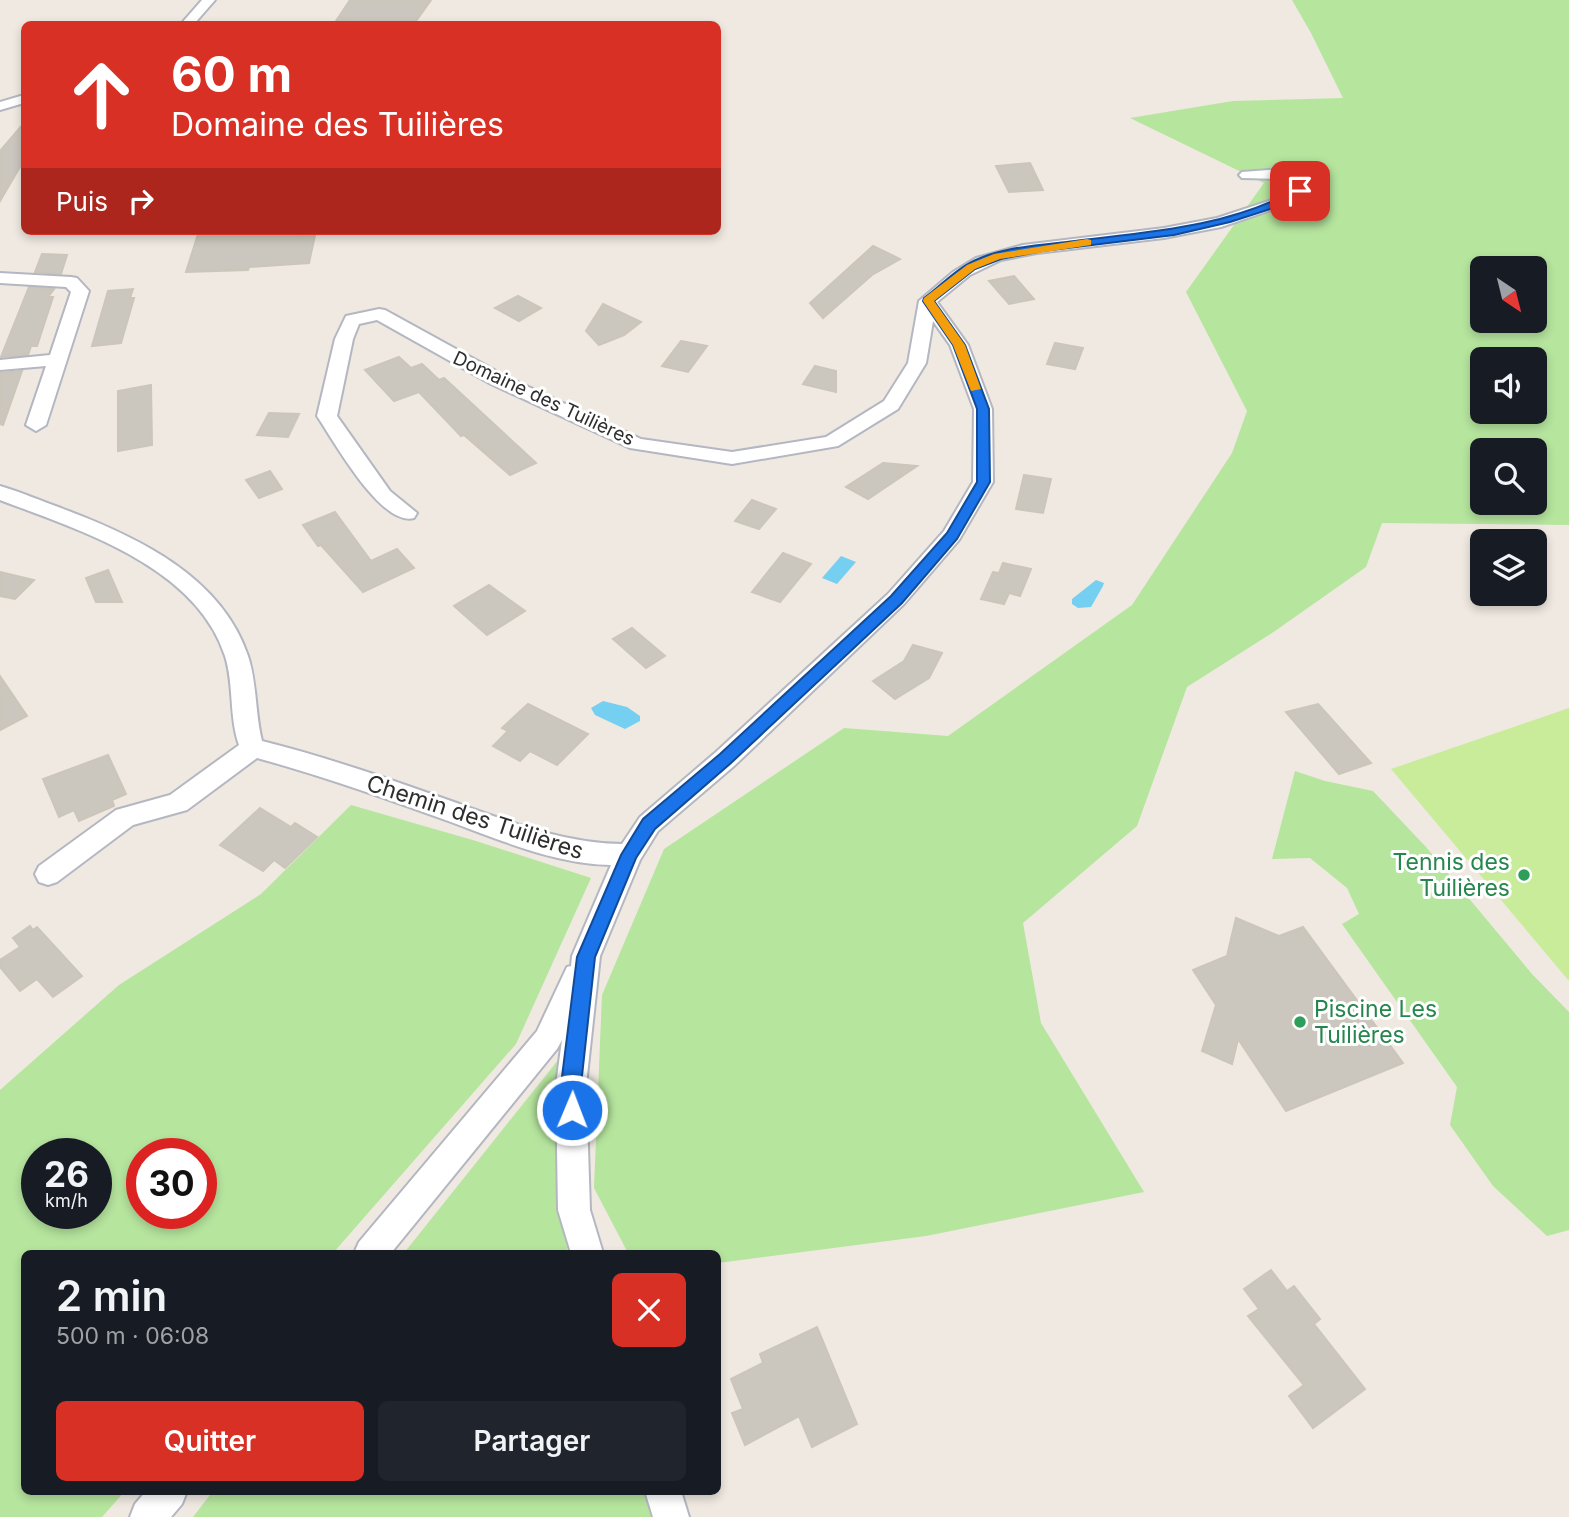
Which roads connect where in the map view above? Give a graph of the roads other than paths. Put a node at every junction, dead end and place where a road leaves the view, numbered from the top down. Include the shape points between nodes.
1 (209, 0) edge
2 (190, 21) edge
3 (21, 100) edge
4 (0, 106) edge
5 (1247, 175) dead end
6 (0, 278) edge
7 (928, 301) junction
8 (57, 360) junction
9 (0, 365) edge
10 (36, 425) dead end
11 (0, 493) edge
12 (407, 513) dead end
13 (253, 748) junction
14 (629, 855) junction
15 (48, 874) dead end
16 (586, 957) junction
17 (372, 1250) edge
18 (586, 1250) edge
19 (166, 1495) edge
20 (664, 1495) edge
21 (148, 1517) edge
22 (671, 1517) edge

1 - 2 street
3 - 4 street
5 - 7 street via 1283,174 1302,183 1300,191 1280,203 1226,220 1174,232 998,257 971,267
6 - 8 street via 71,282 80,291
7 - 12 street, Domaine des Tuilières via 917,363 891,405 831,442 732,458 637,444 498,380 379,314 352,320 327,416 383,496
7 - 14 street via 959,345 983,409 983,482 953,535 897,599 649,824
8 - 9 street
8 - 10 street
11 - 13 street via 105,533 193,587 233,646 248,720 247,741
13 - 14 street, Chemin des Tuilières via 309,761 524,838 584,854
13 - 15 street via 178,803 125,817
14 - 16 street
16 - 17 street via 547,1040
16 - 18 street via 571,1085 574,1210
19 - 21 street
20 - 22 street

